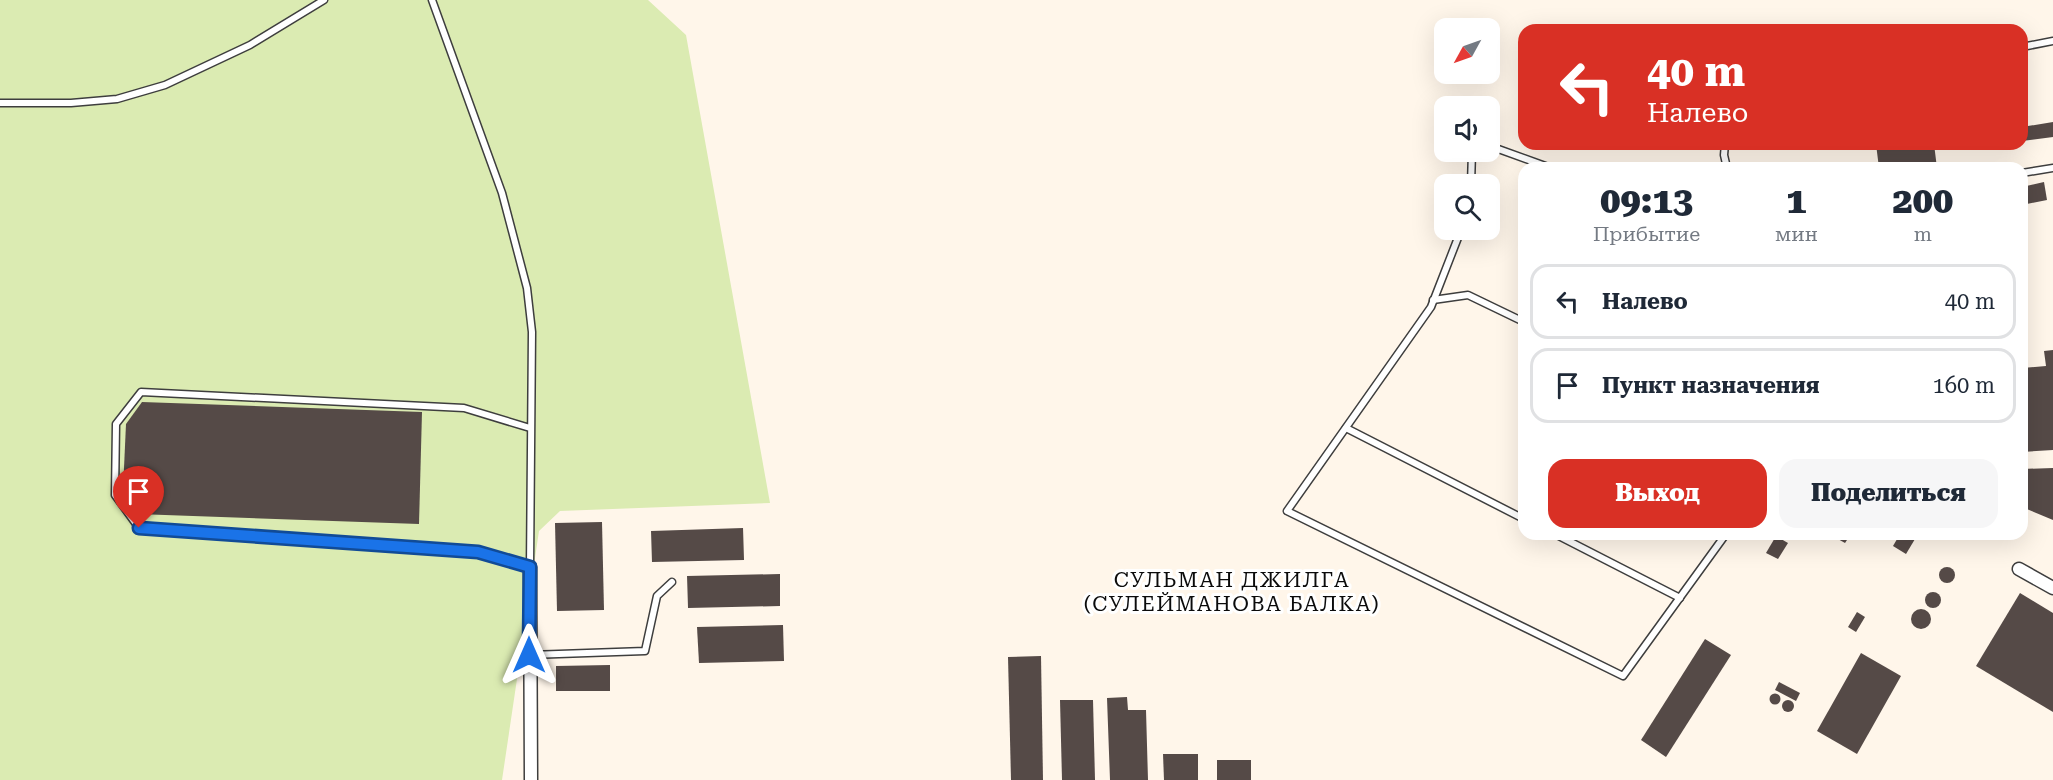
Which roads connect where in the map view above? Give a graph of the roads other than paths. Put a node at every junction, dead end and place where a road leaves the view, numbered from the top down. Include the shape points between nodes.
1 (324, 0) edge
2 (430, 0) edge
3 (2053, 41) edge
4 (2028, 46) edge
5 (0, 104) edge
6 (1500, 150) edge
7 (1534, 162) edge
8 (2053, 168) edge
9 (2028, 172) edge
10 (1457, 240) edge
11 (1433, 300) junction
12 (1518, 319) edge
13 (530, 428) junction
14 (1346, 428) junction
15 (1518, 516) edge
16 (1567, 540) edge
17 (1722, 540) edge
18 (530, 567) junction
19 (2019, 569) dead end
20 (672, 582) dead end
21 (2053, 588) edge
22 (1680, 598) junction
23 (529, 655) junction
24 (531, 780) edge

1 - 5 lane via 250,45 165,85 117,99
2 - 13 lane via 502,193 525,278 532,332
3 - 4 lane
6 - 7 lane
8 - 9 lane
10 - 11 lane
11 - 12 lane via 1468,295
11 - 14 lane
13 - 18 lane
13 - 18 lane via 464,408 141,392 116,424 115,495 139,528 478,552
14 - 15 lane
14 - 22 lane via 1287,511 1623,676
16 - 22 lane
17 - 22 lane
18 - 23 street
19 - 21 street
20 - 23 lane via 657,596 645,651
23 - 24 street

